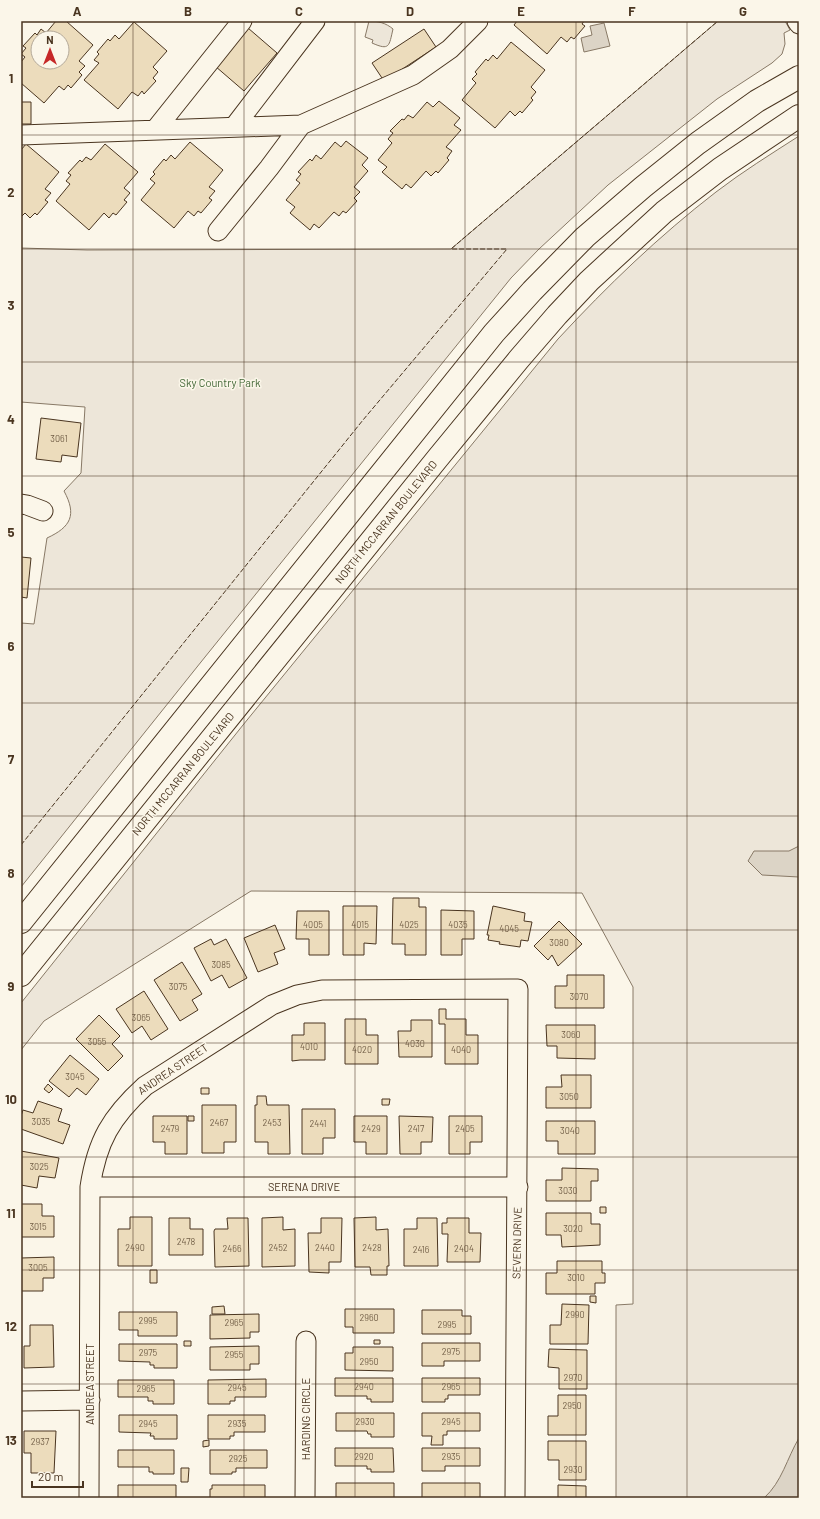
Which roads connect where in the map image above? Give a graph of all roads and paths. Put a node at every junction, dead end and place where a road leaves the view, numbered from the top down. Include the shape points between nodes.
1 (242, 21) edge
2 (315, 21) edge
3 (797, 21) edge
4 (474, 22) edge
5 (799, 24) edge
6 (799, 77) edge
7 (797, 116) edge
8 (301, 125) junction
9 (234, 127) junction
10 (155, 130) junction
11 (21, 136) edge
12 (218, 231) dead end
13 (21, 504) edge
14 (43, 511) dead end
15 (21, 922) edge
16 (21, 975) edge
17 (518, 989) joint
18 (90, 1187) junction
19 (518, 1187) junction
20 (306, 1341) dead end
21 (90, 1400) junction
22 (21, 1401) edge
23 (89, 1498) edge
24 (305, 1498) edge
25 (515, 1498) edge

1 - 10 street
2 - 9 street
3 - 5 street
4 - 8 street via 450,49 413,75
6 - 15 main road via 698,143 643,187 585,238 532,291 484,346
7 - 16 main road, NORTH MCCARRAN BOULEVARD via 720,169 664,212 557,314
8 - 9 street
8 - 12 street
9 - 10 street
10 - 11 street
13 - 14 street
17 - 18 street, ANDREA STREET via 322,990 296,995 272,1005 145,1086 127,1102 113,1119 101,1142
17 - 19 street, SEVERN DRIVE
18 - 19 street, SERENA DRIVE
18 - 21 street, ANDREA STREET
19 - 25 street, SEVERN DRIVE
20 - 24 street, HARDING CIRCLE
21 - 22 street
21 - 23 street, ANDREA STREET

